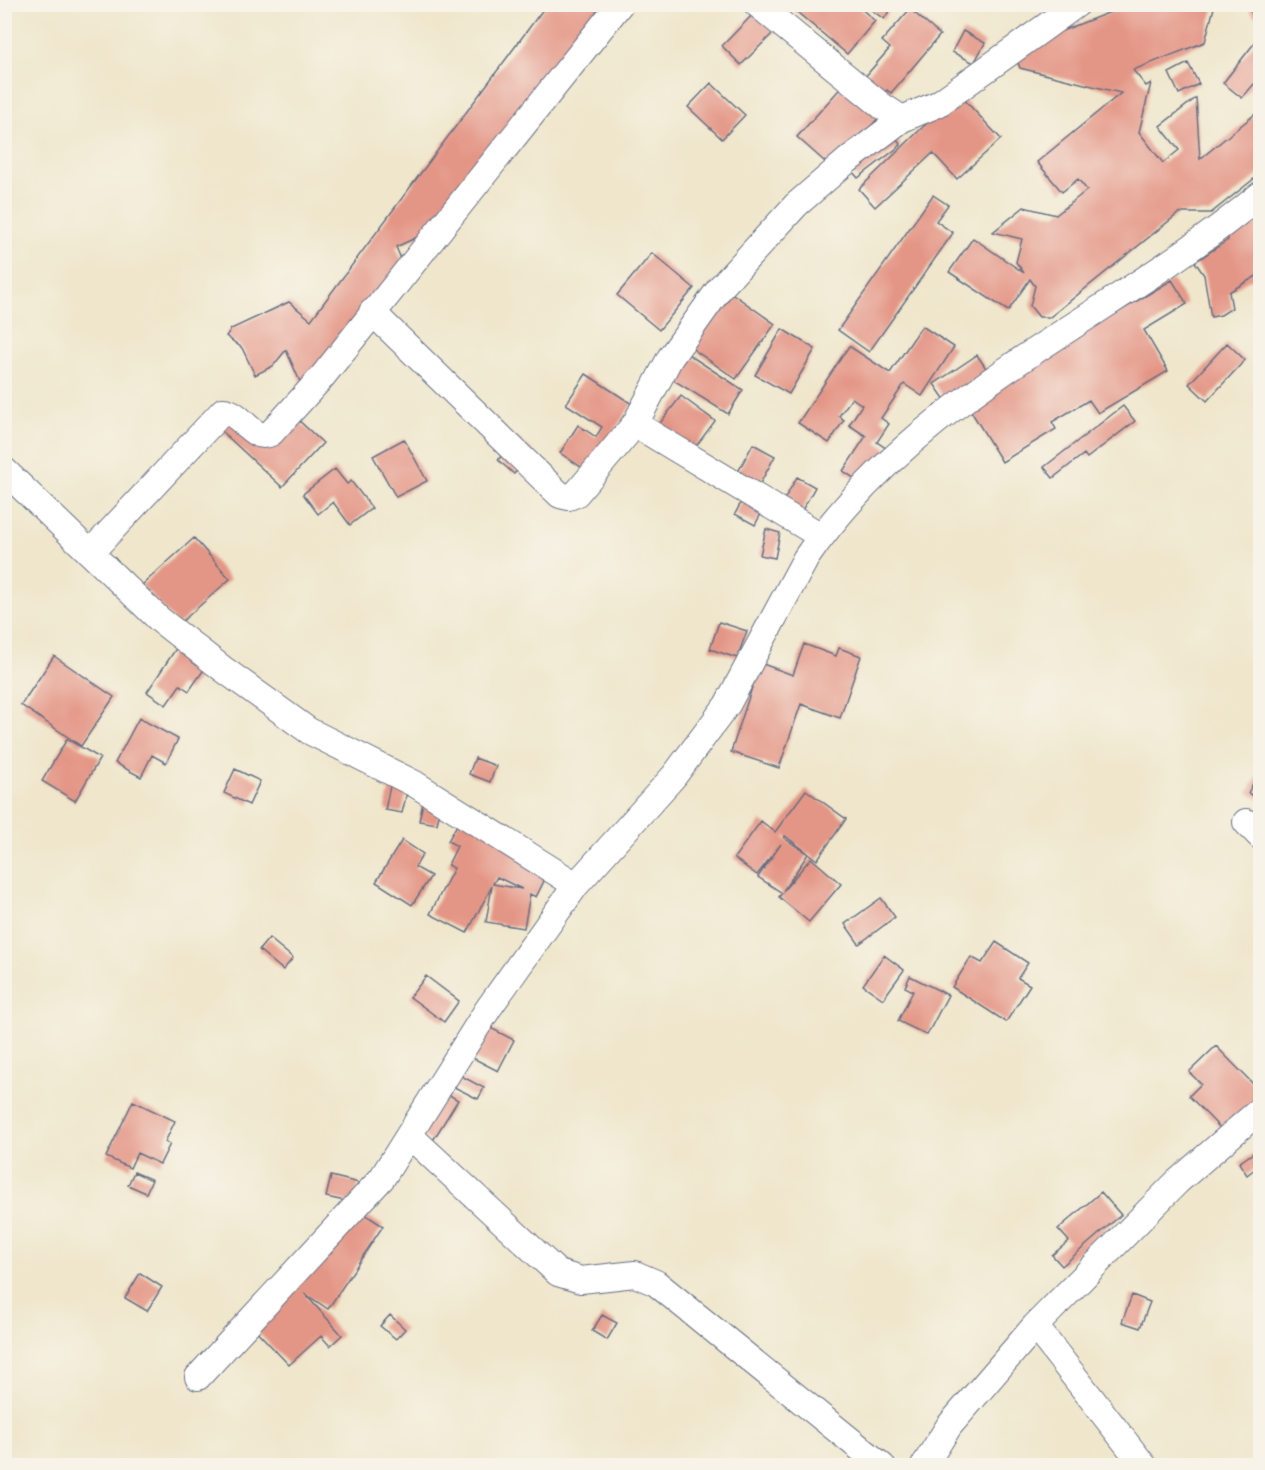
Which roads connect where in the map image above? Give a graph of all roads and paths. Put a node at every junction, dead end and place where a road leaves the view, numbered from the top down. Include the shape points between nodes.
1 (620, 4) edge
2 (757, 4) edge
3 (1077, 4) edge
4 (902, 119) junction
5 (1260, 195) edge
6 (372, 312) junction
7 (635, 424) junction
8 (4, 470) edge
9 (821, 536) junction
10 (91, 552) junction
11 (576, 885) junction
12 (1260, 1110) edge
13 (409, 1135) junction
14 (1035, 1326) junction
15 (198, 1377) dead end
16 (882, 1466) edge
17 (924, 1466) edge
18 (1144, 1466) edge

1 - 6 street
2 - 4 street
3 - 4 street via 938,104
4 - 7 street via 796,204 720,288 670,358
5 - 9 street via 1215,233 971,393 873,476
6 - 7 street via 560,495 576,494
6 - 10 street via 272,433 258,435 236,415 223,411
7 - 9 street
8 - 10 street
9 - 11 street via 727,705 674,776
10 - 11 street via 160,620 309,731 415,784
11 - 13 street via 488,1009
12 - 14 street via 1178,1182
13 - 15 street via 382,1178
13 - 16 street via 558,1273 581,1280 635,1274 656,1282
14 - 17 street via 949,1426
14 - 18 street

